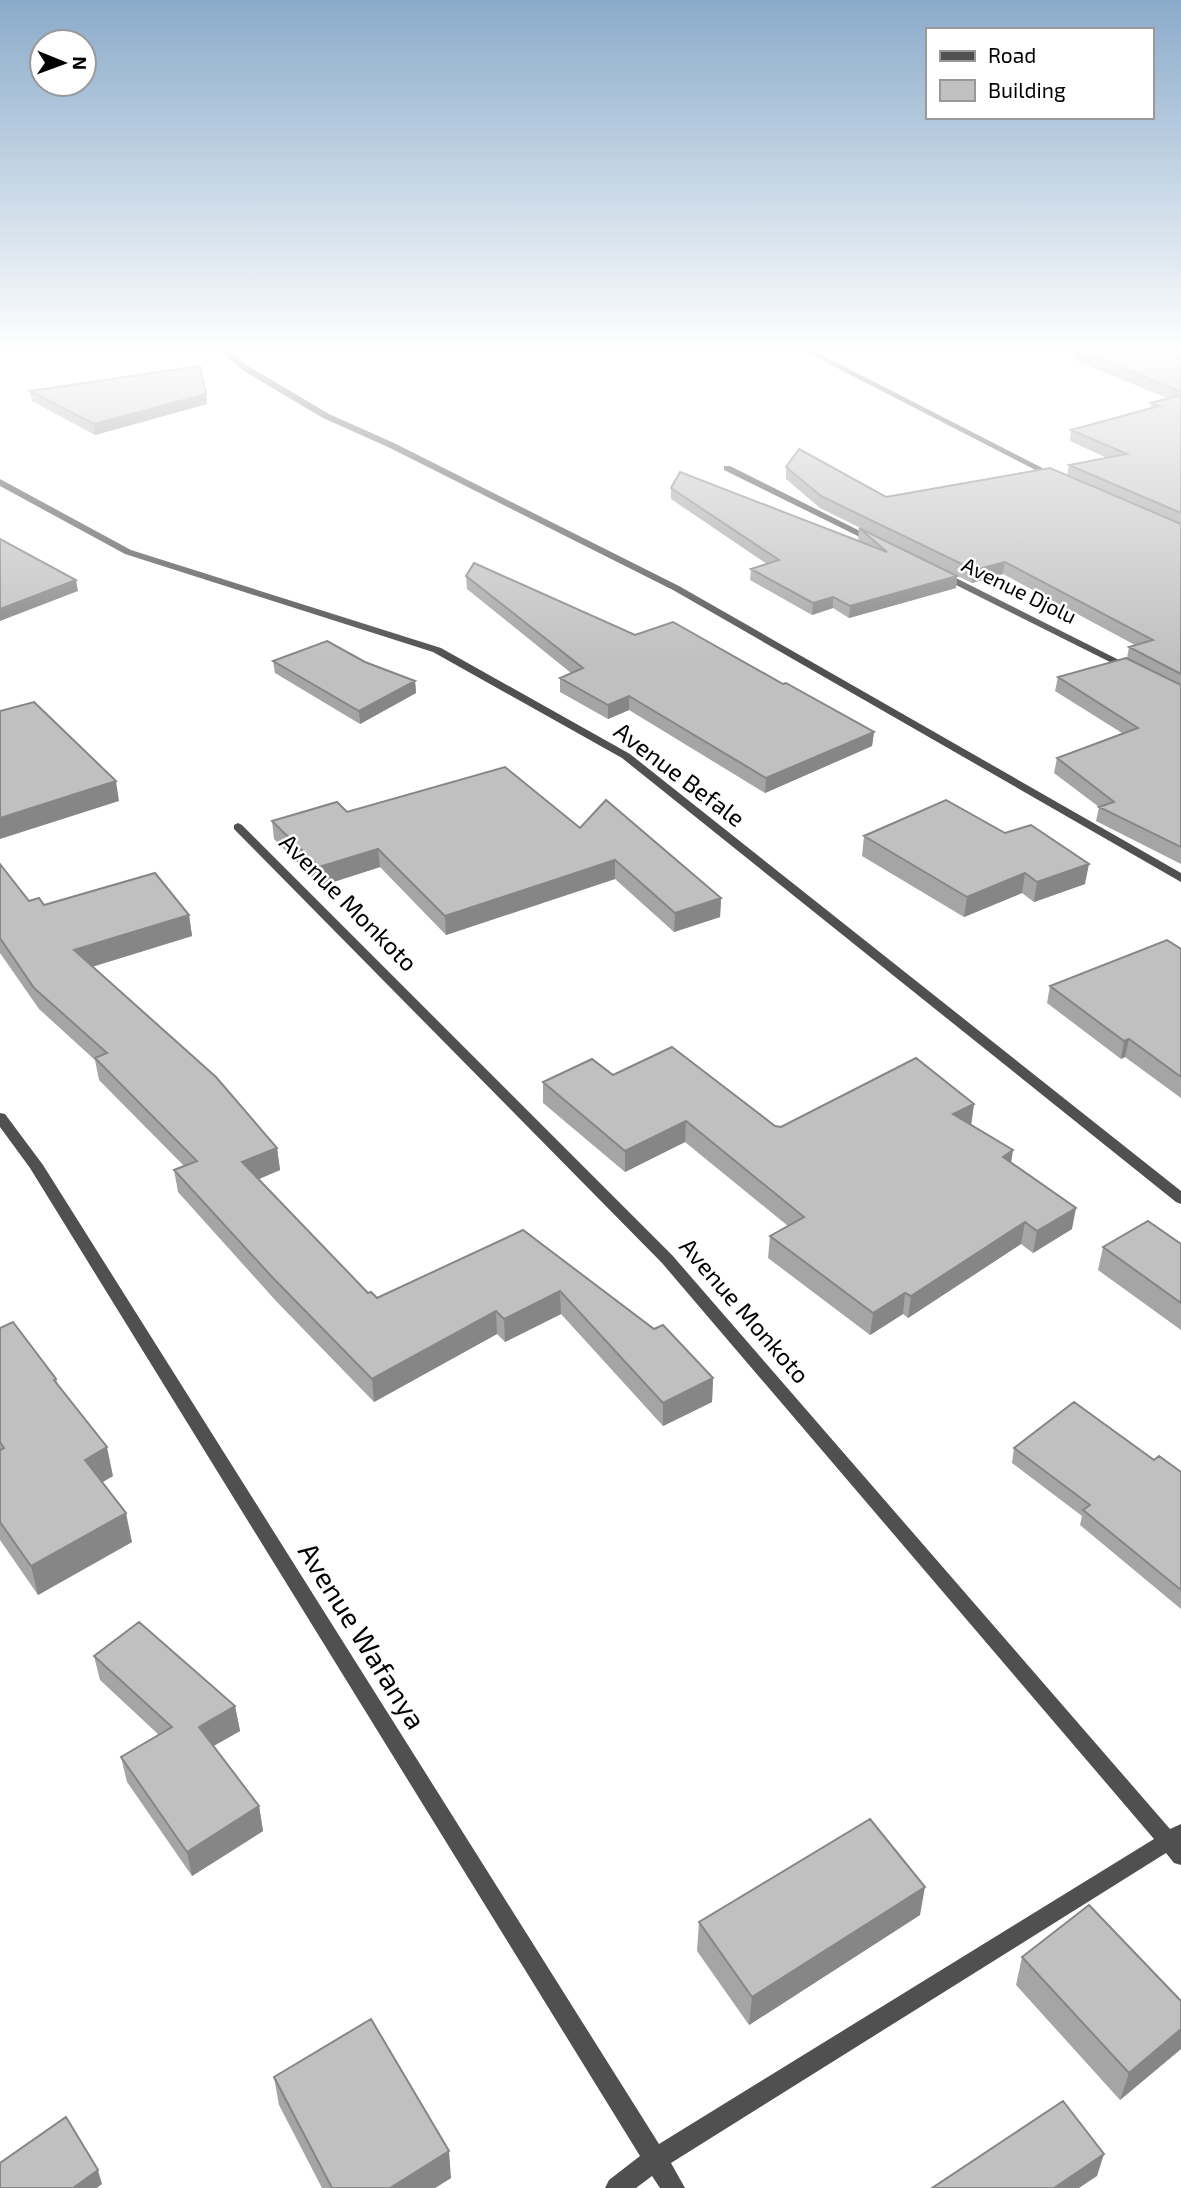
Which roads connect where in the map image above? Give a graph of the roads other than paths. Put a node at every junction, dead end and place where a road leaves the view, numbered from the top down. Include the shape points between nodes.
1 (411, 454) edge
2 (1012, 454) edge
3 (727, 468) dead end
4 (0, 482) edge
5 (1073, 485) edge
6 (886, 547) edge
7 (936, 572) edge
8 (1144, 675) edge
9 (238, 827) dead end
10 (1181, 878) edge
11 (0, 1117) edge
12 (1181, 1199) edge
13 (1176, 1844) edge
14 (654, 2160) junction
15 (617, 2188) edge
16 (673, 2188) edge

1 - 10 street via 676,588
2 - 5 street
3 - 6 street
4 - 12 street, Avenue Befale via 128,552 437,650 626,756
7 - 8 street, Avenue Djolu
9 - 13 street, Avenue Monkoto via 667,1259
11 - 14 street, Avenue Wafanya via 36,1165
13 - 14 street
14 - 15 street
14 - 16 street, Avenue Wafanya

